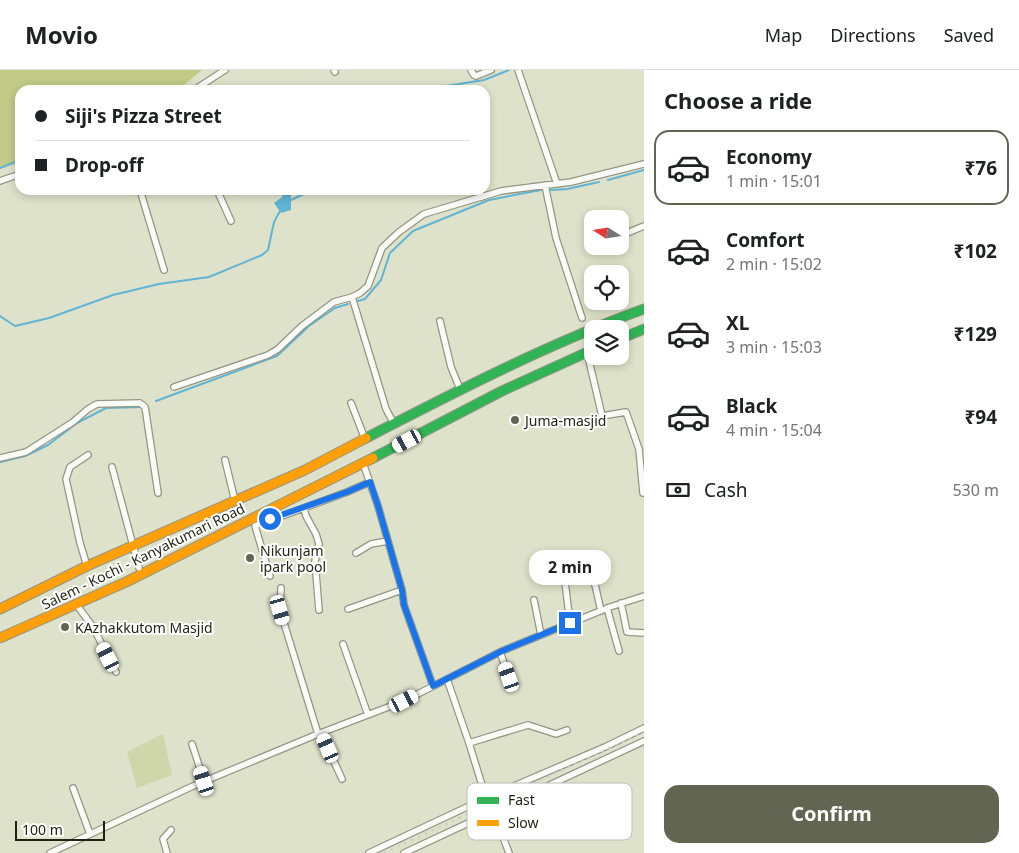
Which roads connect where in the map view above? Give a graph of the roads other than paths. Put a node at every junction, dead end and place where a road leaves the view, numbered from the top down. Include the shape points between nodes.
1 (226, 70) edge
2 (471, 70) edge
3 (492, 70) edge
4 (518, 70) edge
5 (202, 85) edge
6 (644, 164) edge
7 (15, 176) edge
8 (0, 182) edge
9 (557, 184) junction
10 (545, 185) junction
11 (490, 194) edge
12 (142, 195) edge
13 (219, 195) edge
14 (486, 195) edge
15 (482, 196) joint
16 (231, 220) dead end
17 (644, 226) edge
18 (629, 232) edge
19 (164, 270) dead end
20 (352, 298) junction
21 (644, 309) edge
22 (582, 318) dead end
23 (440, 322) dead end
24 (644, 329) edge
25 (629, 335) edge
26 (584, 354) edge
27 (593, 365) edge
28 (174, 386) dead end
29 (460, 388) junction
30 (351, 403) dead end
31 (394, 424) junction
32 (365, 439) junction
33 (88, 455) dead end
34 (0, 458) edge
35 (225, 460) dead end
36 (363, 463) junction
37 (112, 467) dead end
38 (370, 482) junction
39 (158, 493) dead end
40 (643, 493) edge
41 (235, 501) junction
42 (304, 508) junction
43 (388, 541) junction
44 (134, 546) junction
45 (356, 553) dead end
46 (589, 558) dead end
47 (87, 566) junction
48 (139, 568) dead end
49 (270, 576) dead end
50 (565, 582) dead end
51 (281, 588) dead end
52 (402, 590) junction
53 (644, 596) edge
54 (534, 600) dead end
55 (621, 603) junction
56 (76, 604) junction
57 (348, 609) dead end
58 (604, 609) junction
59 (0, 610) edge
60 (319, 610) dead end
61 (570, 623) junction
62 (644, 633) edge
63 (540, 635) junction
64 (0, 638) edge
65 (343, 644) dead end
66 (619, 651) dead end
67 (500, 652) junction
68 (116, 672) dead end
69 (509, 677) dead end
70 (447, 679) junction
71 (433, 686) junction
72 (368, 715) junction
73 (644, 728) edge
74 (567, 730) dead end
75 (319, 734) junction
76 (644, 741) edge
77 (470, 743) junction
78 (192, 744) dead end
79 (342, 779) dead end
80 (204, 781) junction
81 (482, 783) edge
82 (521, 783) edge
83 (553, 783) edge
84 (73, 788) dead end
85 (467, 807) edge
86 (467, 823) edge
87 (170, 830) dead end
88 (90, 834) junction
89 (504, 840) edge
90 (58, 851) edge
91 (50, 853) edge
92 (167, 853) edge
93 (369, 853) edge
94 (404, 853) edge
95 (509, 853) edge

1 - 5 street
2 - 3 street via 476,76
4 - 9 street
6 - 9 street
7 - 8 street
9 - 10 street
10 - 11 street
10 - 22 street via 556,238
12 - 19 street
13 - 16 street
14 - 15 street
15 - 20 street via 424,214 410,223 382,248 368,286
17 - 18 street
20 - 28 street via 329,305 268,354
20 - 31 street via 386,409
21 - 29 main road via 598,326
23 - 29 street via 451,367
24 - 25 main road
26 - 36 main road, Salem - Kochi - Kanyakumari Road via 502,391
27 - 40 street via 602,416 626,412 639,449
29 - 31 main road
30 - 32 street
31 - 32 main road
32 - 41 main road via 306,470
33 - 47 street via 70,466 66,479
34 - 39 street via 26,452 97,404 140,403 145,407
35 - 41 street
36 - 38 street
36 - 56 main road, Salem - Kochi - Kanyakumari Road
37 - 44 street
38 - 42 street
38 - 43 street
41 - 44 main road
42 - 49 street via 255,526
42 - 60 street via 319,544 315,561
43 - 45 street via 371,544
43 - 52 street
44 - 47 main road
44 - 48 street
46 - 58 street
47 - 59 main road
50 - 61 street
51 - 75 street via 280,610
52 - 57 street
52 - 71 street via 404,605
53 - 55 street
54 - 63 street
55 - 58 street
55 - 62 street via 628,632
56 - 64 main road, Salem - Kochi - Kanyakumari Road
56 - 68 street via 93,627
58 - 61 street
58 - 66 street
61 - 63 street
63 - 67 street
65 - 72 street
67 - 69 street
67 - 70 street
70 - 71 street
70 - 77 street
71 - 72 street
72 - 75 street
73 - 82 street
74 - 77 street via 556,734 528,725
75 - 79 street
75 - 80 street
76 - 83 street
77 - 81 street
78 - 80 street
80 - 88 street
84 - 88 street
85 - 93 street
86 - 94 street
87 - 92 street via 163,839
88 - 90 street
89 - 95 street
90 - 91 street

